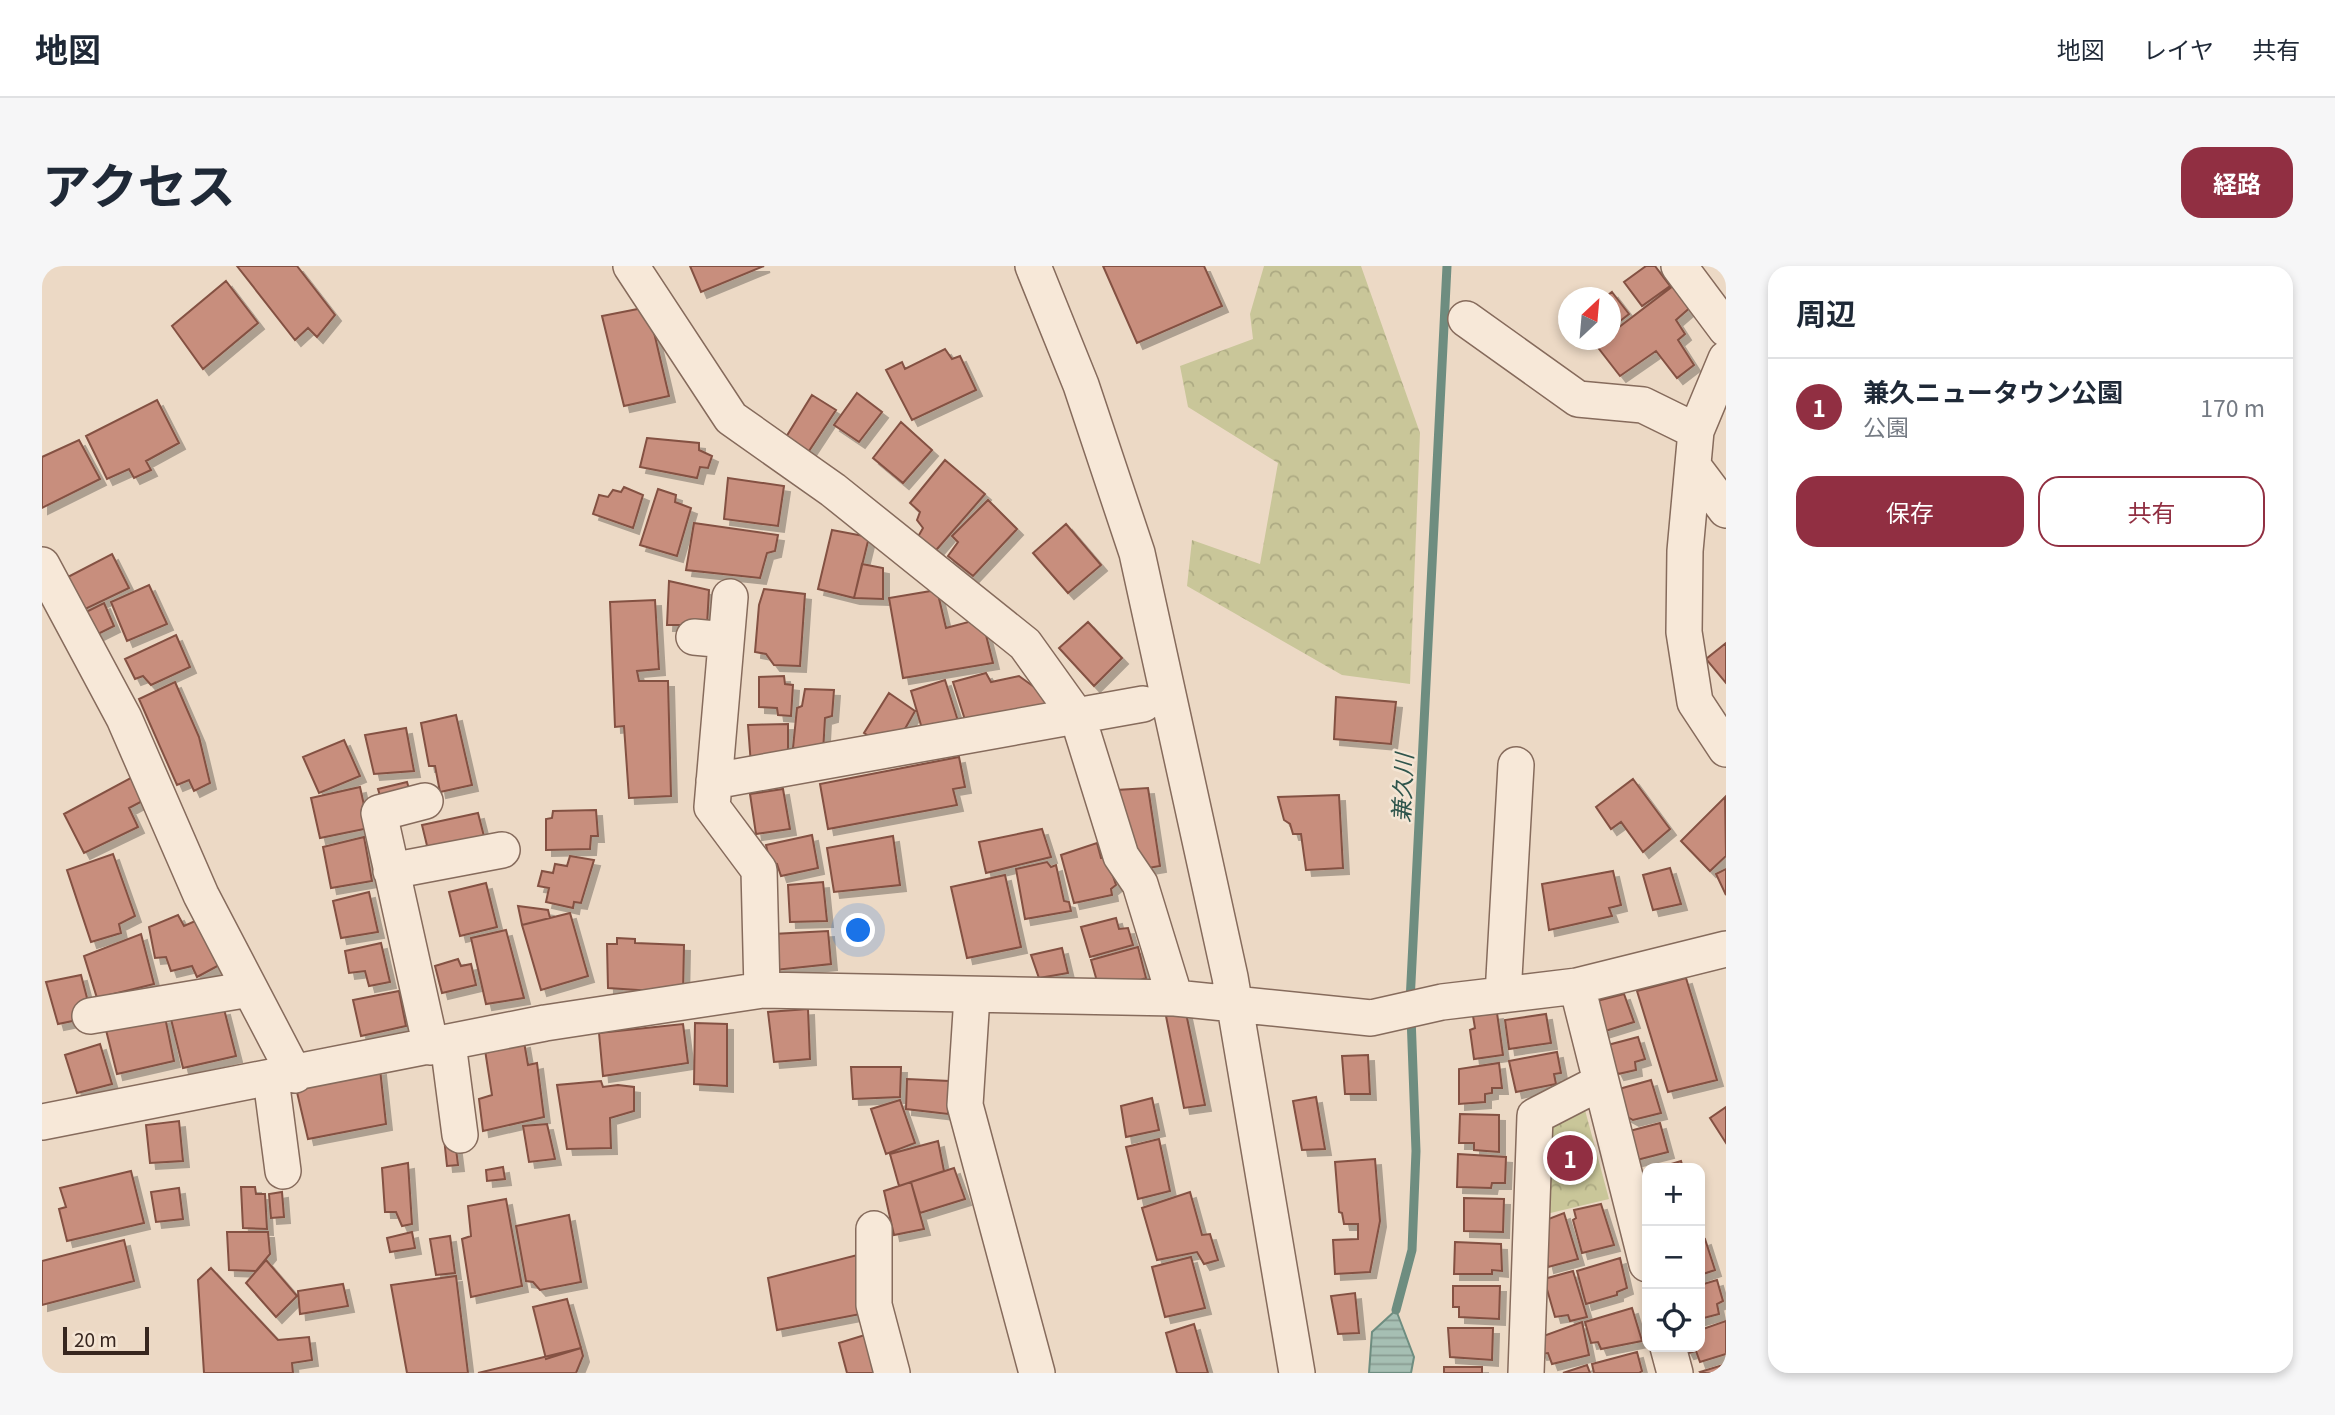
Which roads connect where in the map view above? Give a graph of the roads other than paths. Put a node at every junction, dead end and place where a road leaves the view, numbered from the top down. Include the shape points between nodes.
1 (631, 266) edge
2 (1032, 266) edge
3 (1679, 266) edge
4 (1466, 319) dead end
5 (1726, 329) edge
6 (1726, 359) edge
7 (1696, 431) junction
8 (1693, 466) junction
9 (1726, 510) edge
10 (42, 565) edge
11 (730, 597) dead end
12 (1143, 704) dead end
13 (1078, 718) junction
14 (1726, 749) edge
15 (1516, 765) dead end
16 (714, 781) junction
17 (425, 801) dead end
18 (502, 850) dead end
19 (391, 871) junction
20 (1726, 949) edge
21 (1577, 986) junction
22 (250, 989) junction
23 (762, 990) junction
24 (1503, 995) junction
25 (972, 996) junction
26 (1175, 998) junction
27 (1235, 1005) junction
28 (90, 1016) dead end
29 (440, 1045) junction
30 (283, 1077) junction
31 (1601, 1082) junction
32 (42, 1122) edge
33 (460, 1135) dead end
34 (284, 1171) dead end
35 (873, 1229) dead end
36 (1642, 1244) edge
37 (1669, 1352) edge
38 (892, 1373) edge
39 (1037, 1373) edge
40 (1297, 1373) edge
41 (1526, 1373) edge
42 (1675, 1373) edge

1 - 13 street via 731,418 833,490 1025,644
2 - 27 street via 1081,385 1137,553
3 - 5 street
4 - 7 street via 1578,399 1643,405
6 - 7 street
7 - 8 street
8 - 9 street
8 - 14 street via 1684,632 1695,702
10 - 22 street via 124,718 201,895
11 - 16 street via 710,638
12 - 13 street
13 - 16 street
13 - 26 street via 1121,856 1140,884
15 - 24 street
16 - 23 street via 712,807 759,870
17 - 19 street via 379,813
18 - 19 street
19 - 29 street
20 - 21 street
21 - 24 street
21 - 31 street
22 - 28 street
22 - 30 street
23 - 25 street
23 - 29 street via 545,1023
24 - 27 street via 1442,1002 1371,1018
25 - 26 street
25 - 39 street via 965,1105
26 - 27 street
27 - 40 street
29 - 30 street
29 - 33 street
30 - 32 street
30 - 34 street
31 - 36 street
31 - 41 street via 1535,1116
35 - 38 street via 874,1305
37 - 42 street

